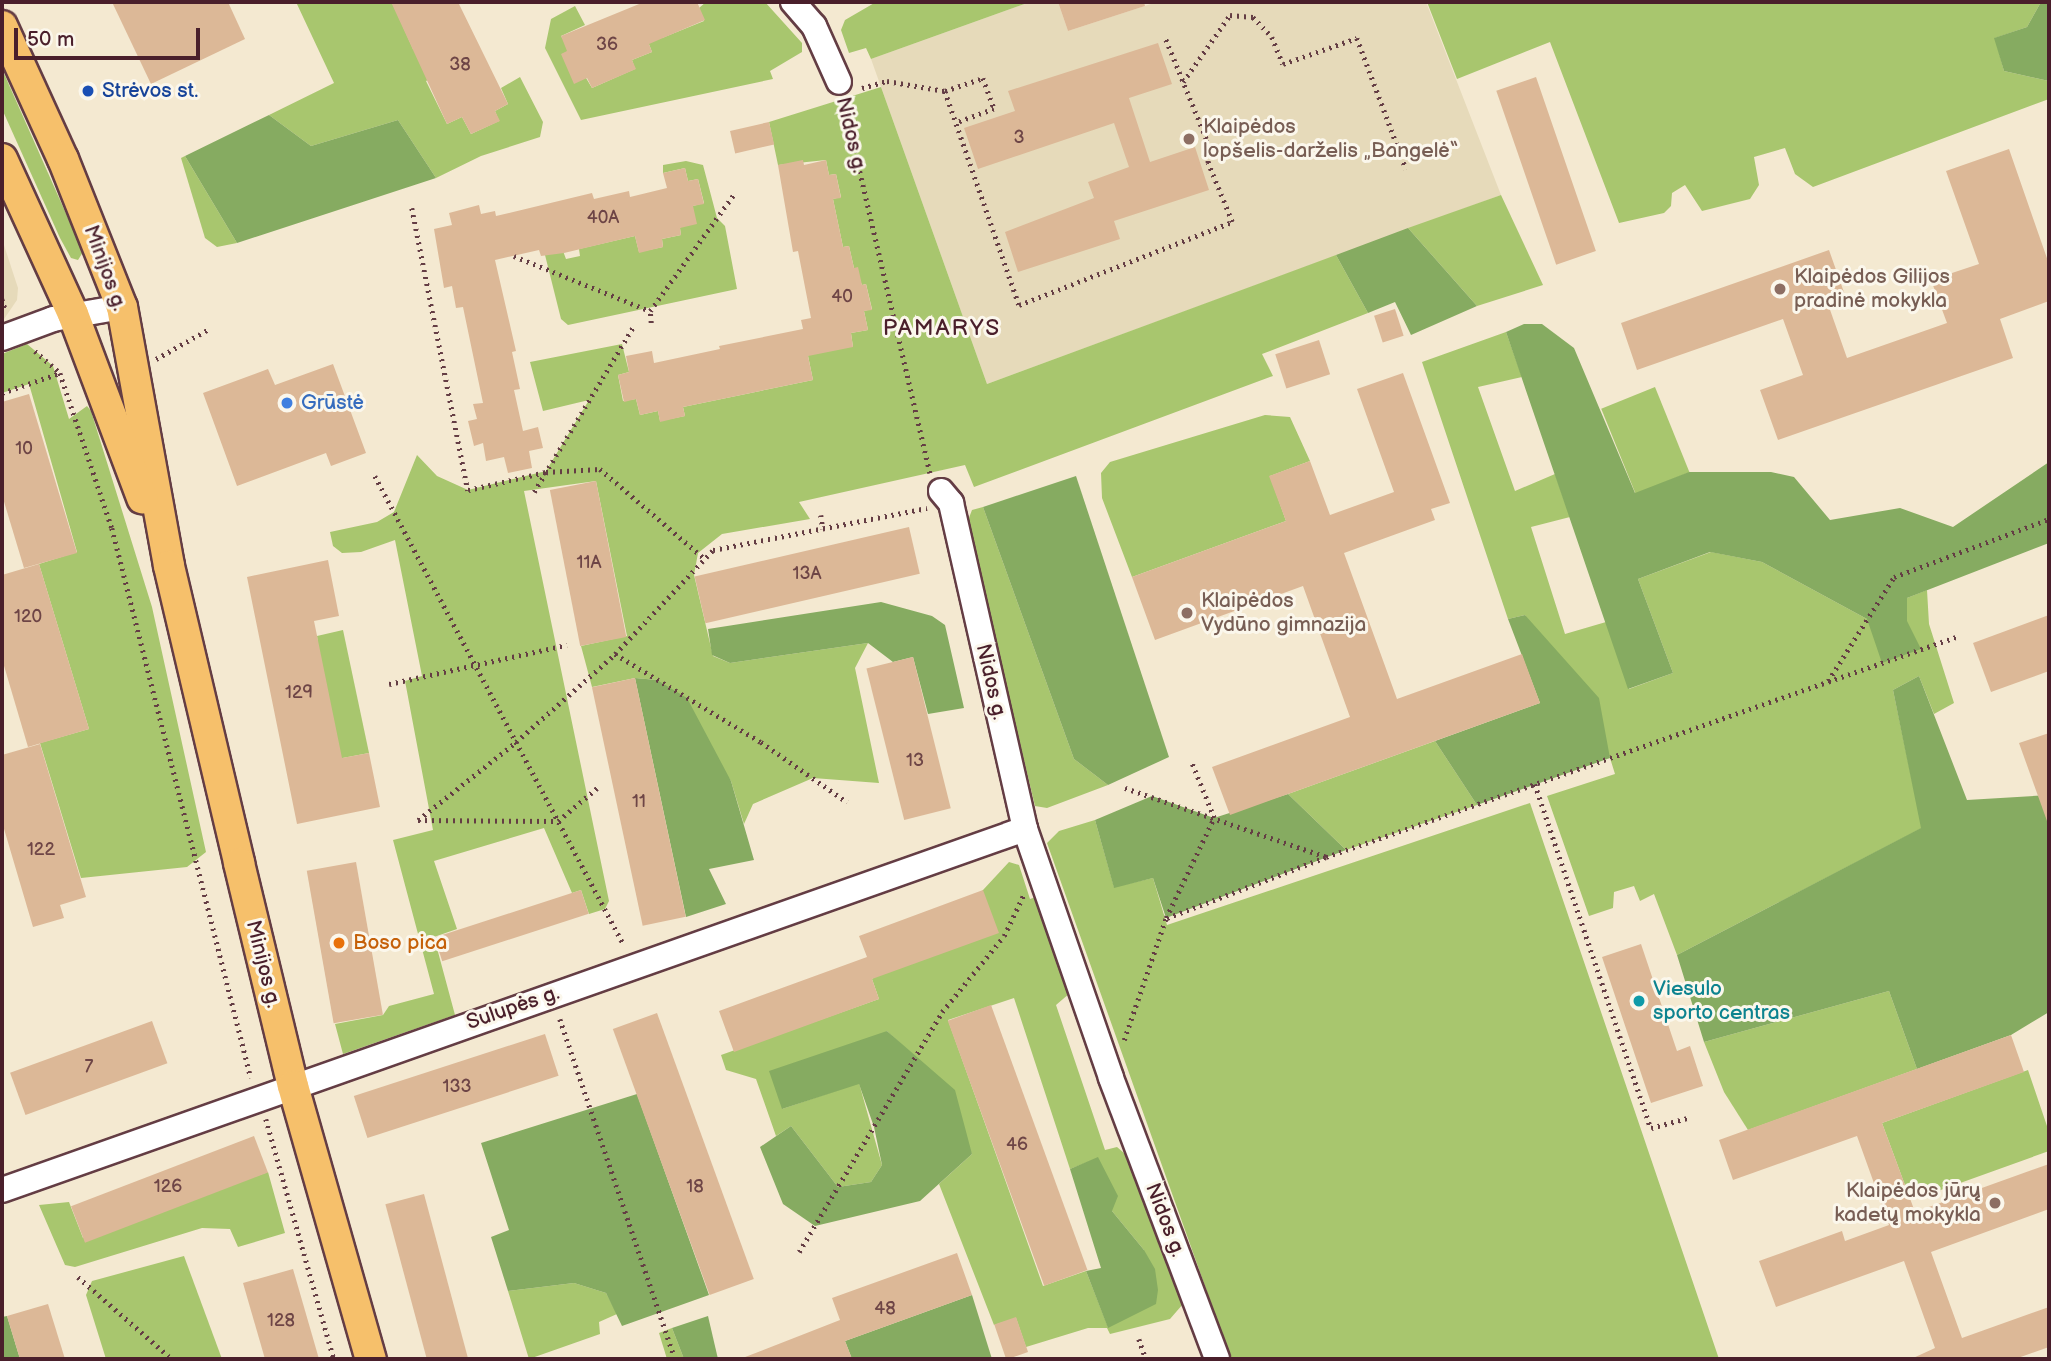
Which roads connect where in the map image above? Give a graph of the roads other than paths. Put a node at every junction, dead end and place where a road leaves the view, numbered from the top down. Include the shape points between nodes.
1 (793, 2) edge
2 (2, 26) edge
3 (840, 88) road end
4 (2, 159) edge
5 (122, 307) junction
6 (73, 314) junction
7 (8, 336) edge
8 (946, 497) road end
9 (169, 566) junction
10 (1025, 829) junction
11 (293, 1086) junction
12 (2, 1190) edge
13 (371, 1359) edge
14 (1217, 1359) edge

1 - 3 street, Nidos g. via 814,26
2 - 5 main road, Minijos g. via 63,159
4 - 6 main road, Minijos g.
5 - 6 street
5 - 9 main road, Minijos g.
6 - 7 street
6 - 9 main road, Minijos g.
8 - 10 street, Nidos g.
9 - 11 main road, Minijos g.
10 - 11 street, Sulupės g.
10 - 14 street, Nidos g. via 1111,1078
11 - 12 street, Sulupės g.
11 - 13 main road, Minijos g.

